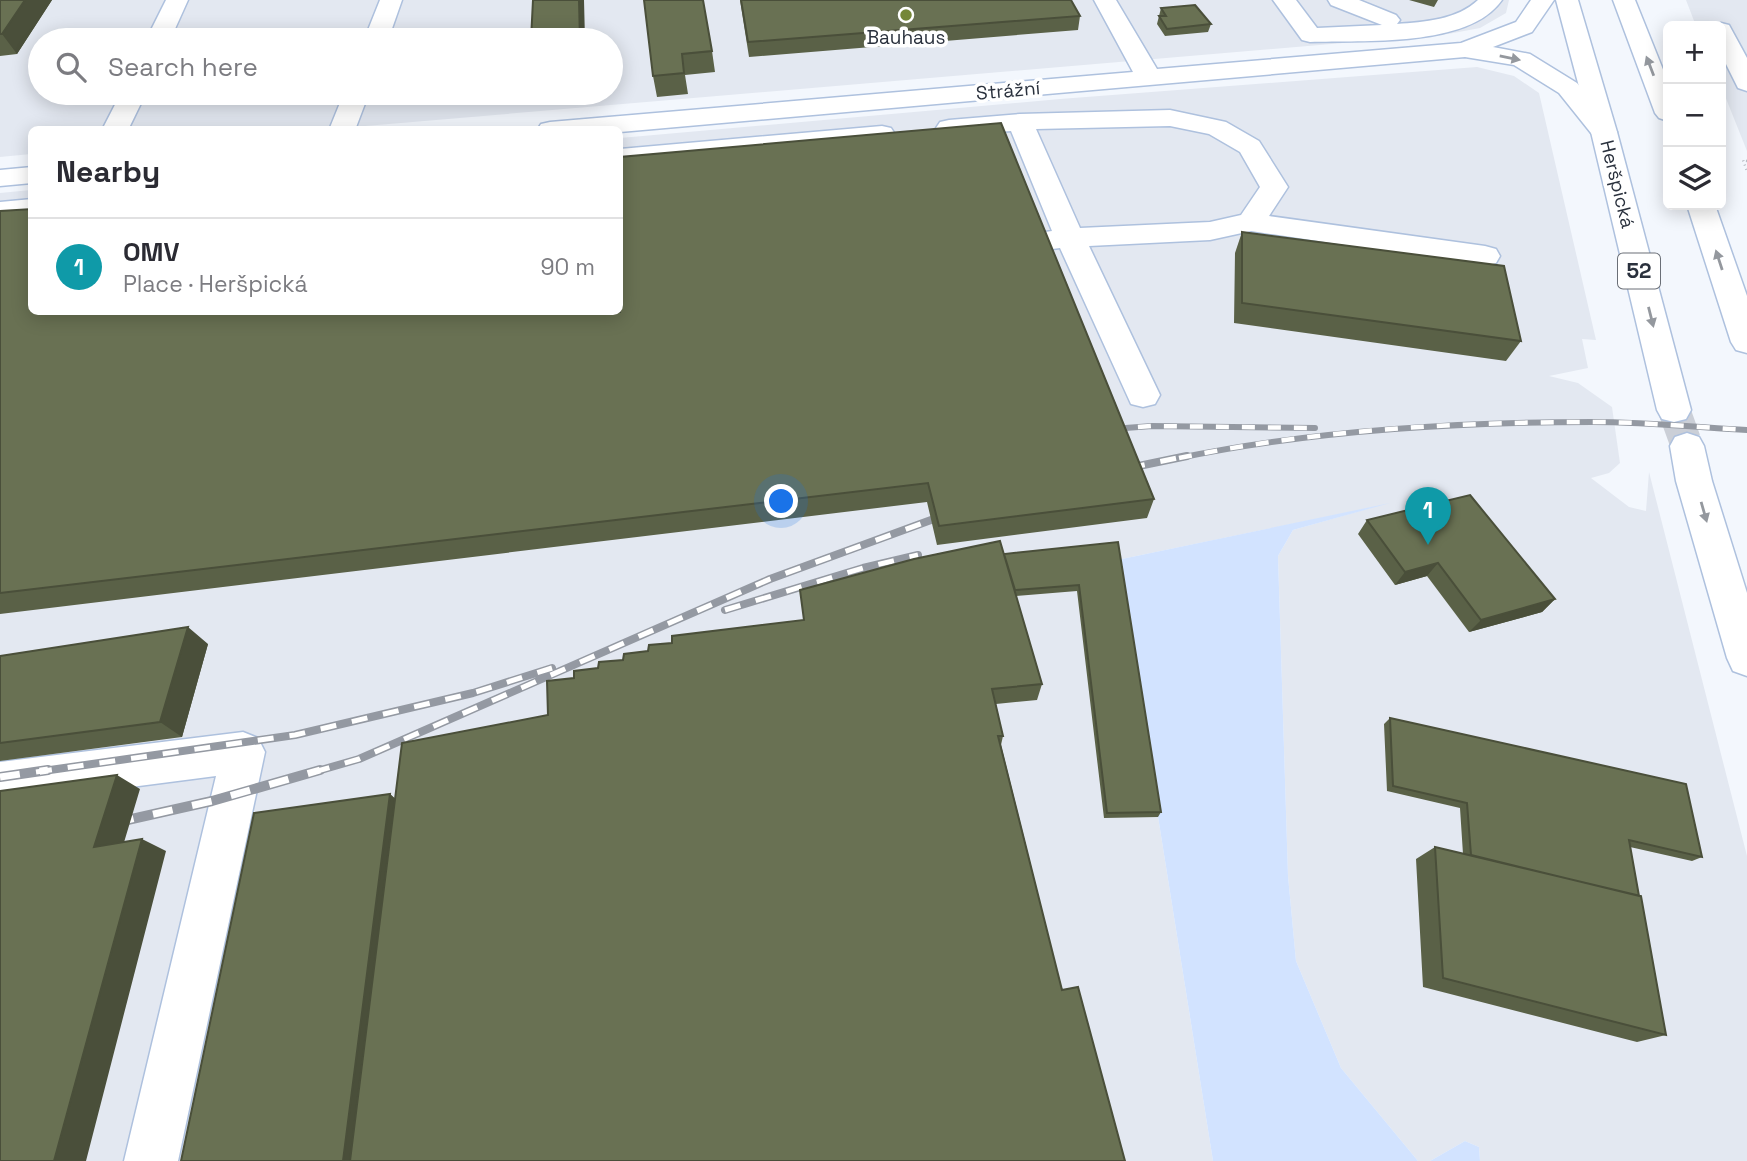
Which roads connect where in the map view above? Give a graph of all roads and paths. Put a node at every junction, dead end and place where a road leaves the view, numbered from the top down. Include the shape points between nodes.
1 (177, 0) edge
2 (391, 0) edge
3 (1105, 0) edge
4 (1284, 0) edge
5 (1339, 0) edge
6 (1464, 0) edge
7 (1491, 0) edge
8 (1543, 0) edge
9 (1567, 0) edge
10 (1721, 3) dead end
11 (1632, 6) edge
12 (1388, 20) junction
13 (1716, 21) edge
14 (164, 28) edge
15 (380, 28) edge
16 (1310, 35) junction
17 (1726, 40) edge
18 (1465, 50) junction
19 (1317, 62) junction
20 (1149, 77) junction
21 (1747, 83) edge
22 (1663, 98) edge
23 (127, 105) edge
24 (351, 105) edge
25 (1020, 122) junction
26 (117, 126) edge
27 (344, 126) edge
28 (595, 126) edge
29 (1604, 132) junction
30 (623, 156) edge
31 (1747, 160) edge
32 (1747, 171) edge
33 (28, 175) edge
34 (0, 178) edge
35 (28, 208) edge
36 (1702, 210) edge
37 (0, 211) edge
38 (1251, 222) junction
39 (1070, 238) junction
40 (974, 250) edge
41 (1485, 256) dead end
42 (1744, 329) edge
43 (1143, 395) dead end
44 (1674, 410) tunnel mouth
45 (1687, 446) tunnel mouth
46 (1747, 658) edge
47 (0, 783) edge
48 (151, 1161) edge

1 - 14 street
2 - 15 street
3 - 20 street
4 - 16 street
5 - 12 street
6 - 12 street via 1454,10 1432,17
7 - 16 street via 1471,19 1442,28
8 - 18 street, Strážní via 1524,27
9 - 29 street, Heršpická / 52
10 - 13 street via 1713,14
22 -> 11 street
12 - 16 street via 1322,25
16 - 19 street
17 - 21 street
18 - 19 street, Strážní
18 -> 29 street, Strážní via 1521,59 1568,88
19 - 20 street, Strážní
20 - 28 street, Strážní
23 - 26 street
24 - 27 street
25 - 30 street
25 - 38 street via 1170,118 1217,128 1250,147 1275,187
25 - 39 street
29 -> 44 street, Heršpická / 52
31 - 32 path via 1743,160
33 - 34 street
35 - 37 street
42 -> 36 street
38 - 39 street via 1210,231
38 - 41 street
39 - 40 street
39 - 43 street
45 -> 46 street
47 - 48 street via 243,752

